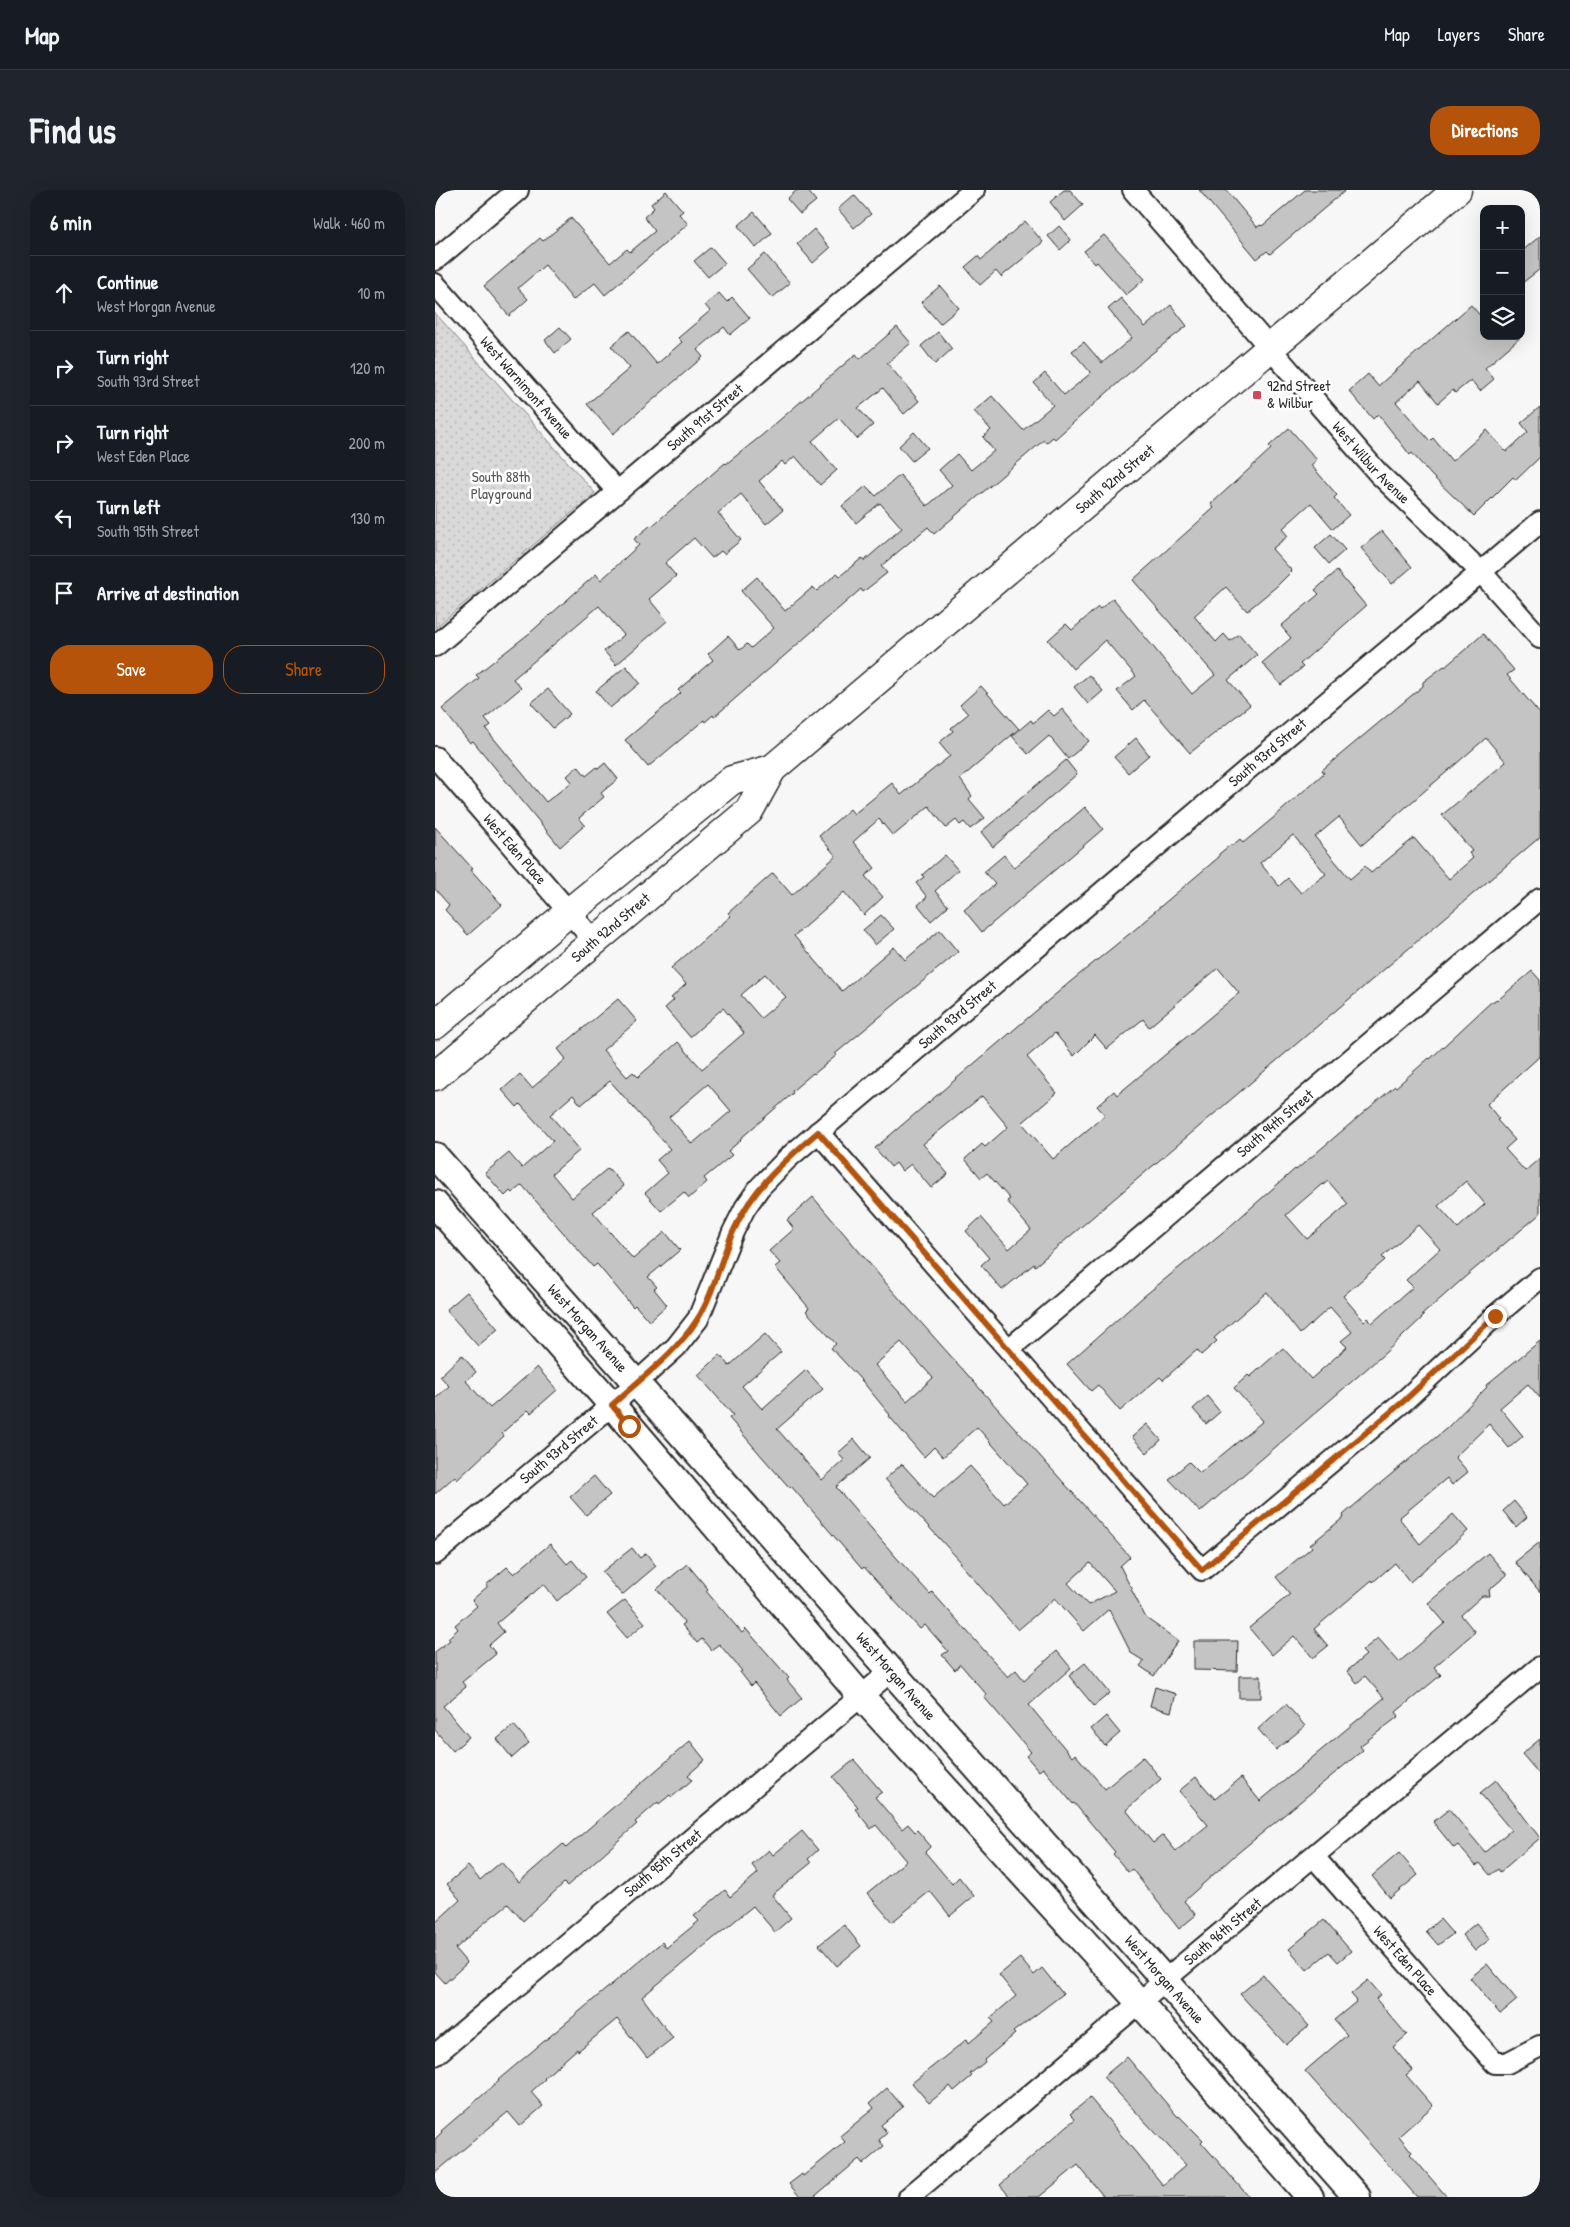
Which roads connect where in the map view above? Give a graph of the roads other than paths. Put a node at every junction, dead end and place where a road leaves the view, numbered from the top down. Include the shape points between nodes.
1 (518, 190) edge
2 (974, 190) edge
3 (1133, 190) edge
4 (1457, 190) edge
5 (435, 260) edge
6 (435, 284) edge
7 (1270, 348) junction
8 (617, 491) junction
9 (1540, 522) edge
10 (1481, 572) junction
11 (1540, 638) edge
12 (435, 646) edge
13 (435, 757) edge
14 (772, 769) junction
15 (1540, 899) edge
16 (569, 912) junction
17 (595, 942) junction
18 (435, 1025) edge
19 (435, 1076) edge
20 (818, 1132) junction
21 (435, 1156) edge
22 (435, 1204) edge
23 (486, 1212) junction
24 (461, 1234) junction
25 (1540, 1278) edge
26 (1009, 1349) junction
27 (636, 1382) junction
28 (612, 1405) junction
29 (435, 1554) edge
30 (1540, 1667) edge
31 (891, 1671) junction
32 (861, 1696) junction
33 (1314, 1857) junction
34 (1091, 1898) junction
35 (1065, 1921) junction
36 (1164, 1980) junction
37 (1139, 2003) junction
38 (1540, 2046) edge
39 (435, 2055) edge
40 (1248, 2075) junction
41 (1223, 2099) junction
42 (909, 2197) edge
43 (1309, 2197) edge
44 (1357, 2197) edge

1 - 5 street
2 - 8 street, South 91st Street
3 - 7 street, West Wilbur Avenue
4 - 7 main road, South 92nd Street
6 - 8 street, West Warnimont Avenue
7 - 10 street, West Wilbur Avenue via 1378,473
7 - 14 main road, South 92nd Street
8 - 12 street, South 91st Street
9 - 10 street, South 93rd Street
10 - 11 street, West Wilbur Avenue
10 - 20 street, South 93rd Street
13 - 16 street, West Eden Place
14 - 16 main road, South 92nd Street via 732,780
14 - 17 main road, South 92nd Street via 749,811
15 - 26 street, South 94th Street
16 - 17 street, West Eden Place
16 - 18 main road, South 92nd Street
17 - 19 main road, South 92nd Street
20 - 26 street
20 - 27 street, South 93rd Street via 759,1188 733,1232 698,1318 676,1347
21 - 23 street, West Morgan Avenue
22 - 24 street
23 - 24 street
23 - 27 street, West Morgan Avenue
24 - 28 street
25 - 26 street via 1405,1400 1202,1570
27 - 28 street, South 93rd Street
27 - 31 street, West Morgan Avenue
28 - 29 street, South 93rd Street
28 - 32 street
30 - 33 street, South 96th Street
31 - 32 street, South 95th Street
31 - 34 street, West Morgan Avenue
32 - 35 street
32 - 39 street, South 95th Street
33 - 36 street, South 96th Street
33 - 38 street, West Eden Place via 1495,2063 1507,2063
34 - 35 street
34 - 36 street, West Morgan Avenue
35 - 37 street
36 - 37 street, South 96th Street
36 - 40 street, West Morgan Avenue
37 - 41 street
37 - 42 street, South 96th Street
40 - 41 street
40 - 44 street, West Morgan Avenue
41 - 43 street

